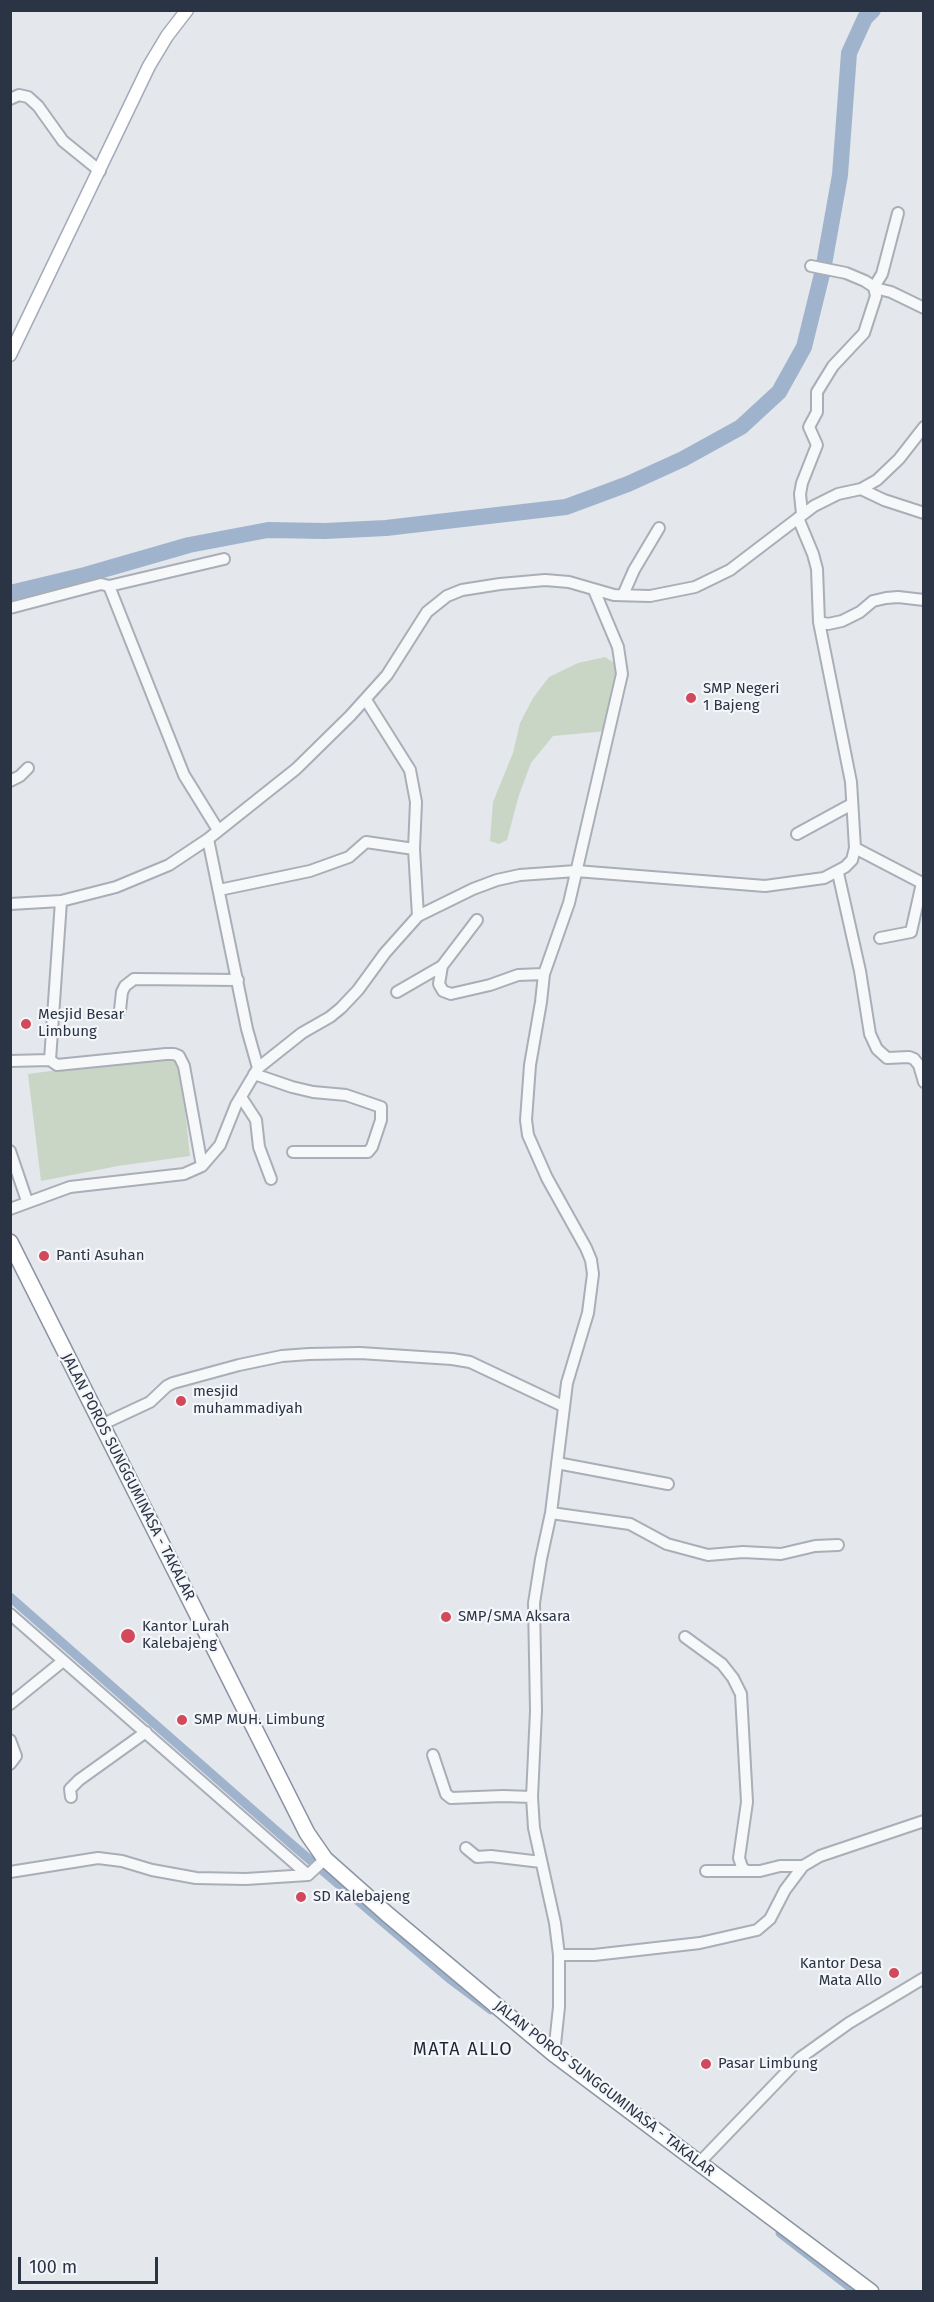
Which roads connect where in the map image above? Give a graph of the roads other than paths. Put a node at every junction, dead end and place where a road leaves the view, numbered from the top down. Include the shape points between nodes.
1 (187, 10) edge
2 (10, 99) edge
3 (100, 171) junction
4 (898, 213) dead end
5 (813, 266) dead end
6 (875, 288) junction
7 (924, 308) edge
8 (10, 354) edge
9 (924, 427) edge
10 (861, 489) junction
11 (924, 513) edge
12 (800, 516) junction
13 (659, 528) dead end
14 (224, 559) dead end
15 (109, 586) junction
16 (594, 590) junction
17 (623, 595) junction
18 (924, 600) edge
19 (10, 608) edge
20 (819, 622) junction
21 (366, 700) junction
22 (28, 768) dead end
23 (10, 781) edge
24 (852, 804) junction
25 (218, 830) junction
26 (797, 834) dead end
27 (208, 839) junction
28 (855, 848) junction
29 (414, 849) junction
30 (576, 871) junction
31 (838, 873) junction
32 (923, 883) edge
33 (219, 890) junction
34 (61, 901) junction
35 (10, 904) edge
36 (418, 916) junction
37 (477, 920) dead end
38 (880, 938) dead end
39 (442, 966) junction
40 (544, 974) junction
41 (238, 980) junction
42 (397, 992) dead end
43 (120, 1010) dead end
44 (50, 1060) junction
45 (10, 1061) edge
46 (256, 1071) junction
47 (924, 1082) edge
48 (241, 1097) junction
49 (10, 1151) edge
50 (293, 1152) dead end
51 (202, 1166) junction
52 (271, 1179) dead end
53 (27, 1202) junction
54 (10, 1209) edge
55 (10, 1242) edge
56 (563, 1406) junction
57 (103, 1424) junction
58 (557, 1463) junction
59 (668, 1484) dead end
60 (551, 1513) junction
61 (838, 1545) dead end
62 (10, 1614) edge
63 (685, 1636) dead end
64 (63, 1661) junction
65 (10, 1704) edge
66 (146, 1732) junction
67 (10, 1740) edge
68 (433, 1755) dead end
69 (10, 1764) edge
70 (70, 1797) dead end
71 (532, 1797) junction
72 (924, 1821) edge
73 (466, 1848) dead end
74 (541, 1862) junction
75 (803, 1866) junction
76 (10, 1867) edge
77 (315, 1869) junction
78 (705, 1871) dead end
79 (746, 1871) junction
80 (11, 1872) edge
81 (559, 1955) junction
82 (924, 1978) edge
83 (554, 2054) junction
84 (699, 2163) junction
85 (871, 2292) edge

1 - 3 main road via 156,52
2 - 3 street via 23,95 32,100 63,141
3 - 8 main road
4 - 6 street
5 - 6 street via 853,276
6 - 7 street
6 - 12 street via 864,333 833,366 817,392 817,412 809,427 817,445 801,483
9 - 10 street via 888,472
10 - 11 street
10 - 12 street via 832,496
12 - 17 street via 730,570 695,587 662,594
12 - 20 street via 817,569
13 - 17 street
14 - 15 street
15 - 19 street via 101,584
15 - 25 street via 184,775
16 - 17 street
16 - 21 street via 545,580 462,590 447,596 427,612 392,668
16 - 30 street via 618,647 622,674
18 - 20 street via 886,598 873,601 842,621
20 - 24 street
21 - 25 street via 296,769
21 - 29 street via 410,770 416,802
22 - 23 street
24 - 26 street
24 - 28 street
25 - 27 street
27 - 33 street
27 - 34 street via 143,877
28 - 31 street via 852,860
28 - 32 street
29 - 33 street via 366,842 348,857 310,872
29 - 36 street
30 - 31 street via 765,886 800,883
30 - 36 street via 497,880
30 - 40 street via 561,932
31 - 47 street via 870,1034 887,1058 914,1059
32 - 38 street via 911,932
33 - 41 street
34 - 35 street
34 - 44 street
36 - 46 street via 341,1008 302,1033
37 - 39 street
39 - 40 street via 439,984 448,994 518,975
39 - 42 street
40 - 56 street via 530,1065 527,1128 546,1178 586,1248 592,1274 588,1313
41 - 43 street via 134,979 125,986
41 - 46 street
44 - 45 street
44 - 51 street via 57,1065 179,1056
46 - 48 street
46 - 50 street via 292,1088 362,1099 381,1107 368,1152
48 - 51 street via 220,1144
48 - 52 street via 256,1120 259,1147
49 - 53 street
51 - 53 street via 184,1174 70,1186
53 - 54 street
55 - 57 highway, JALAN POROS SUNGGUMINASA - TAKALAR
56 - 57 street via 470,1362 370,1354 309,1354 251,1362 173,1383 150,1402
56 - 58 street
57 - 77 highway, JALAN POROS SUNGGUMINASA - TAKALAR via 307,1833
58 - 59 street
58 - 60 street
60 - 61 street via 630,1524 667,1544 708,1555 781,1554
60 - 71 street via 534,1603 536,1711
62 - 64 street
63 - 79 street via 722,1664 741,1694 747,1802 739,1858
64 - 65 street
64 - 66 street
66 - 70 street via 79,1780 70,1789
66 - 77 street
67 - 69 street via 16,1756
68 - 71 street via 446,1794 451,1798
71 - 74 street
72 - 75 street via 820,1856
73 - 74 street via 477,1857
74 - 81 street
75 - 79 street
75 - 81 street via 770,1919 751,1932 658,1948
76 - 80 street
77 - 80 street via 208,1879 98,1858
77 - 83 highway, JALAN POROS SUNGGUMINASA - TAKALAR via 379,1908
78 - 79 street
81 - 83 street
82 - 84 street via 800,2058
83 - 84 highway, JALAN POROS SUNGGUMINASA - TAKALAR
84 - 85 highway, JALAN POROS SUNGGUMINASA - TAKALAR

